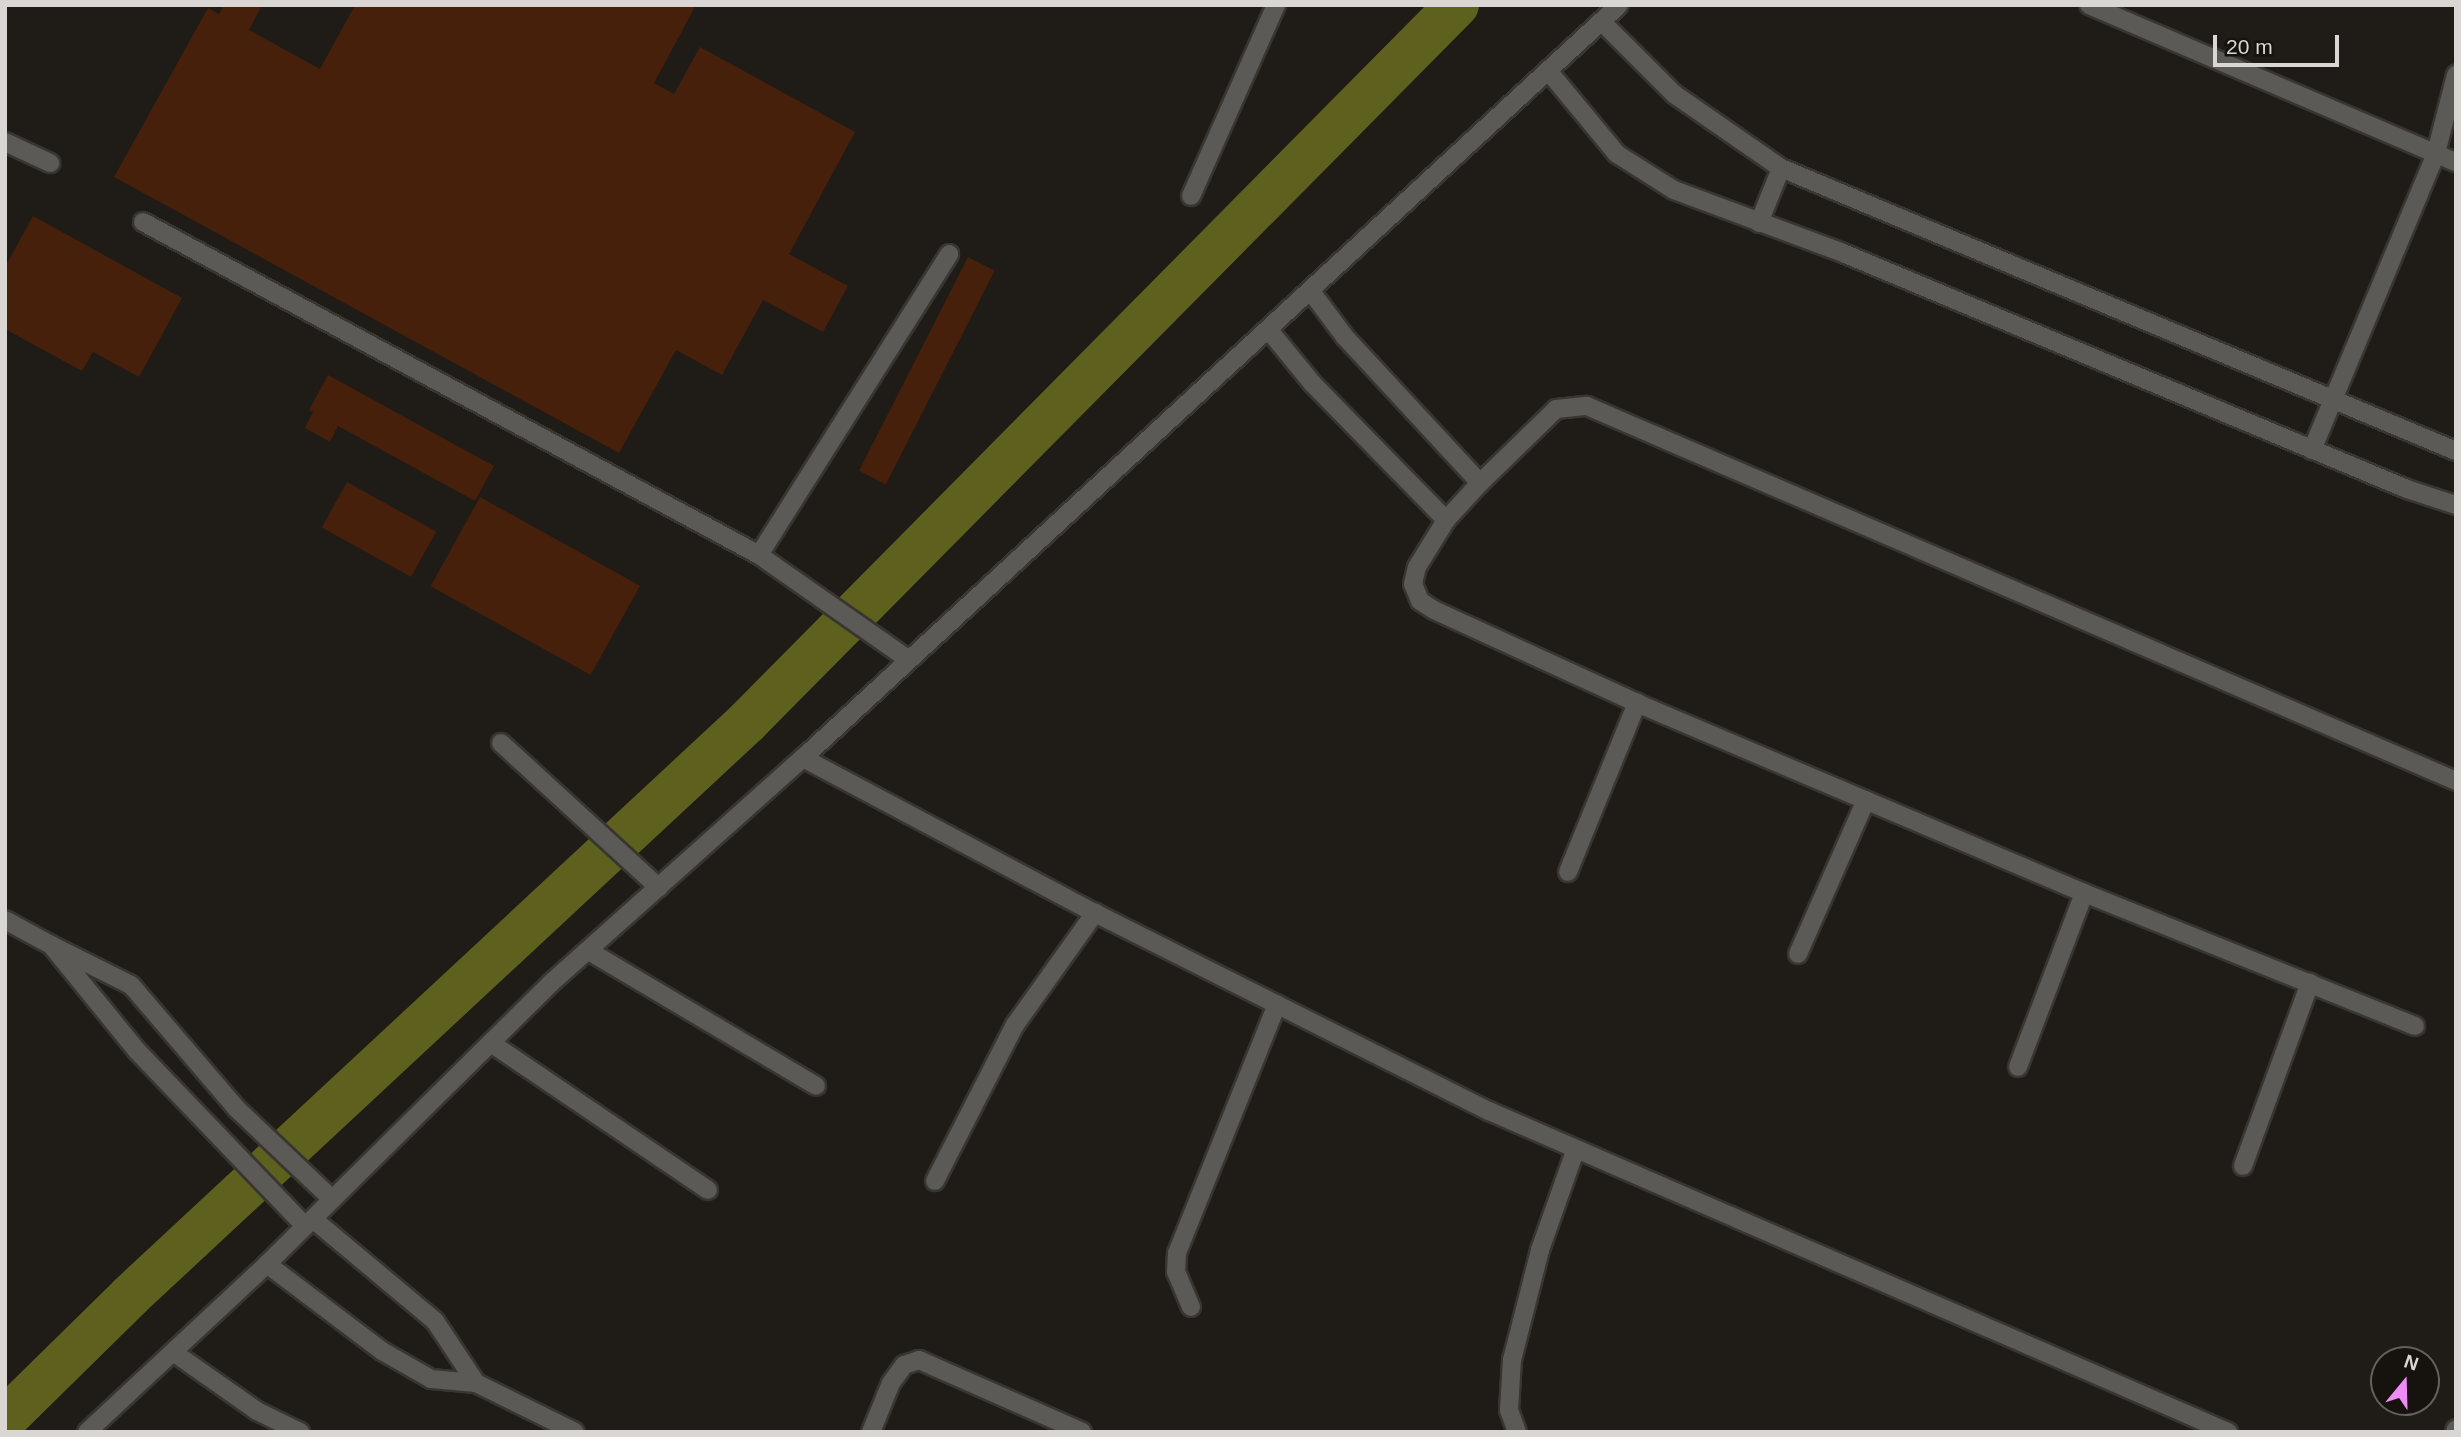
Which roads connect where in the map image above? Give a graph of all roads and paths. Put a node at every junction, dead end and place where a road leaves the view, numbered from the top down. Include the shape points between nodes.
1 (1276, 5) edge
2 (1619, 5) edge
3 (2089, 5) edge
4 (1602, 22) junction
5 (1549, 73) junction
6 (2456, 75) edge
7 (5, 142) edge
8 (2436, 153) junction
9 (2456, 162) edge
10 (50, 163) dead end
11 (1781, 168) junction
12 (1191, 196) dead end
13 (143, 222) dead end
14 (1759, 223) junction
15 (949, 254) dead end
16 (1310, 290) junction
17 (1268, 328) junction
18 (2333, 401) junction
19 (2312, 450) junction
20 (2456, 451) edge
21 (1480, 483) junction
22 (2456, 505) edge
23 (1446, 520) junction
24 (759, 555) junction
25 (909, 660) junction
26 (1637, 703) junction
27 (501, 743) dead end
28 (803, 758) junction
29 (2456, 782) edge
30 (1866, 800) junction
31 (1568, 872) dead end
32 (659, 888) junction
33 (2084, 893) junction
34 (1095, 913) junction
35 (5, 920) edge
36 (51, 945) junction
37 (589, 951) junction
38 (1798, 954) dead end
39 (2310, 982) junction
40 (1278, 1004) junction
41 (2414, 1026) dead end
42 (491, 1043) junction
43 (2018, 1067) dead end
44 (816, 1086) dead end
45 (1575, 1151) junction
46 (2243, 1166) dead end
47 (935, 1181) dead end
48 (708, 1190) dead end
49 (332, 1199) junction
50 (309, 1223) junction
51 (267, 1264) junction
52 (1191, 1307) dead end
53 (173, 1352) junction
54 (476, 1383) junction
55 (87, 1432) edge
56 (300, 1432) edge
57 (575, 1432) edge
58 (871, 1432) edge
59 (1082, 1432) edge
60 (1517, 1432) edge
61 (2228, 1432) edge

1 - 12 street
2 - 4 street
3 - 8 street
4 - 5 street
4 - 11 street via 1674,94 1740,144
5 - 14 street via 1617,154 1674,190
5 - 16 street
6 - 8 street
7 - 10 street
8 - 9 street
8 - 18 street
11 - 14 street
11 - 18 street
13 - 24 street
14 - 19 street via 1843,253
15 - 24 street
16 - 17 street
16 - 21 street via 1345,337
17 - 23 street via 1312,383
17 - 25 street
18 - 19 street
18 - 20 street
19 - 22 street
21 - 23 street
21 - 29 street via 1556,410 1587,406
23 - 26 street via 1417,567 1413,584 1420,601
24 - 25 street
25 - 28 street
26 - 30 street
26 - 31 street
27 - 32 street
28 - 32 street
28 - 34 street
30 - 33 street
30 - 38 street
32 - 37 street
33 - 39 street
33 - 43 street
34 - 40 street
34 - 47 street via 1015,1025
35 - 36 street
36 - 49 street via 131,985 237,1109
36 - 50 street via 130,1042 208,1127
37 - 42 street
37 - 44 street
39 - 41 street
39 - 46 street
40 - 45 street
40 - 52 street via 1177,1254 1177,1272
42 - 48 street
42 - 49 street
45 - 60 street via 1540,1250 1512,1360 1509,1410
45 - 61 street
49 - 50 street
50 - 51 street
50 - 54 street via 435,1321
51 - 53 street
51 - 54 street via 382,1351 432,1379
53 - 55 street
53 - 56 street via 257,1411
54 - 57 street
58 - 59 street via 891,1383 904,1365 919,1360

